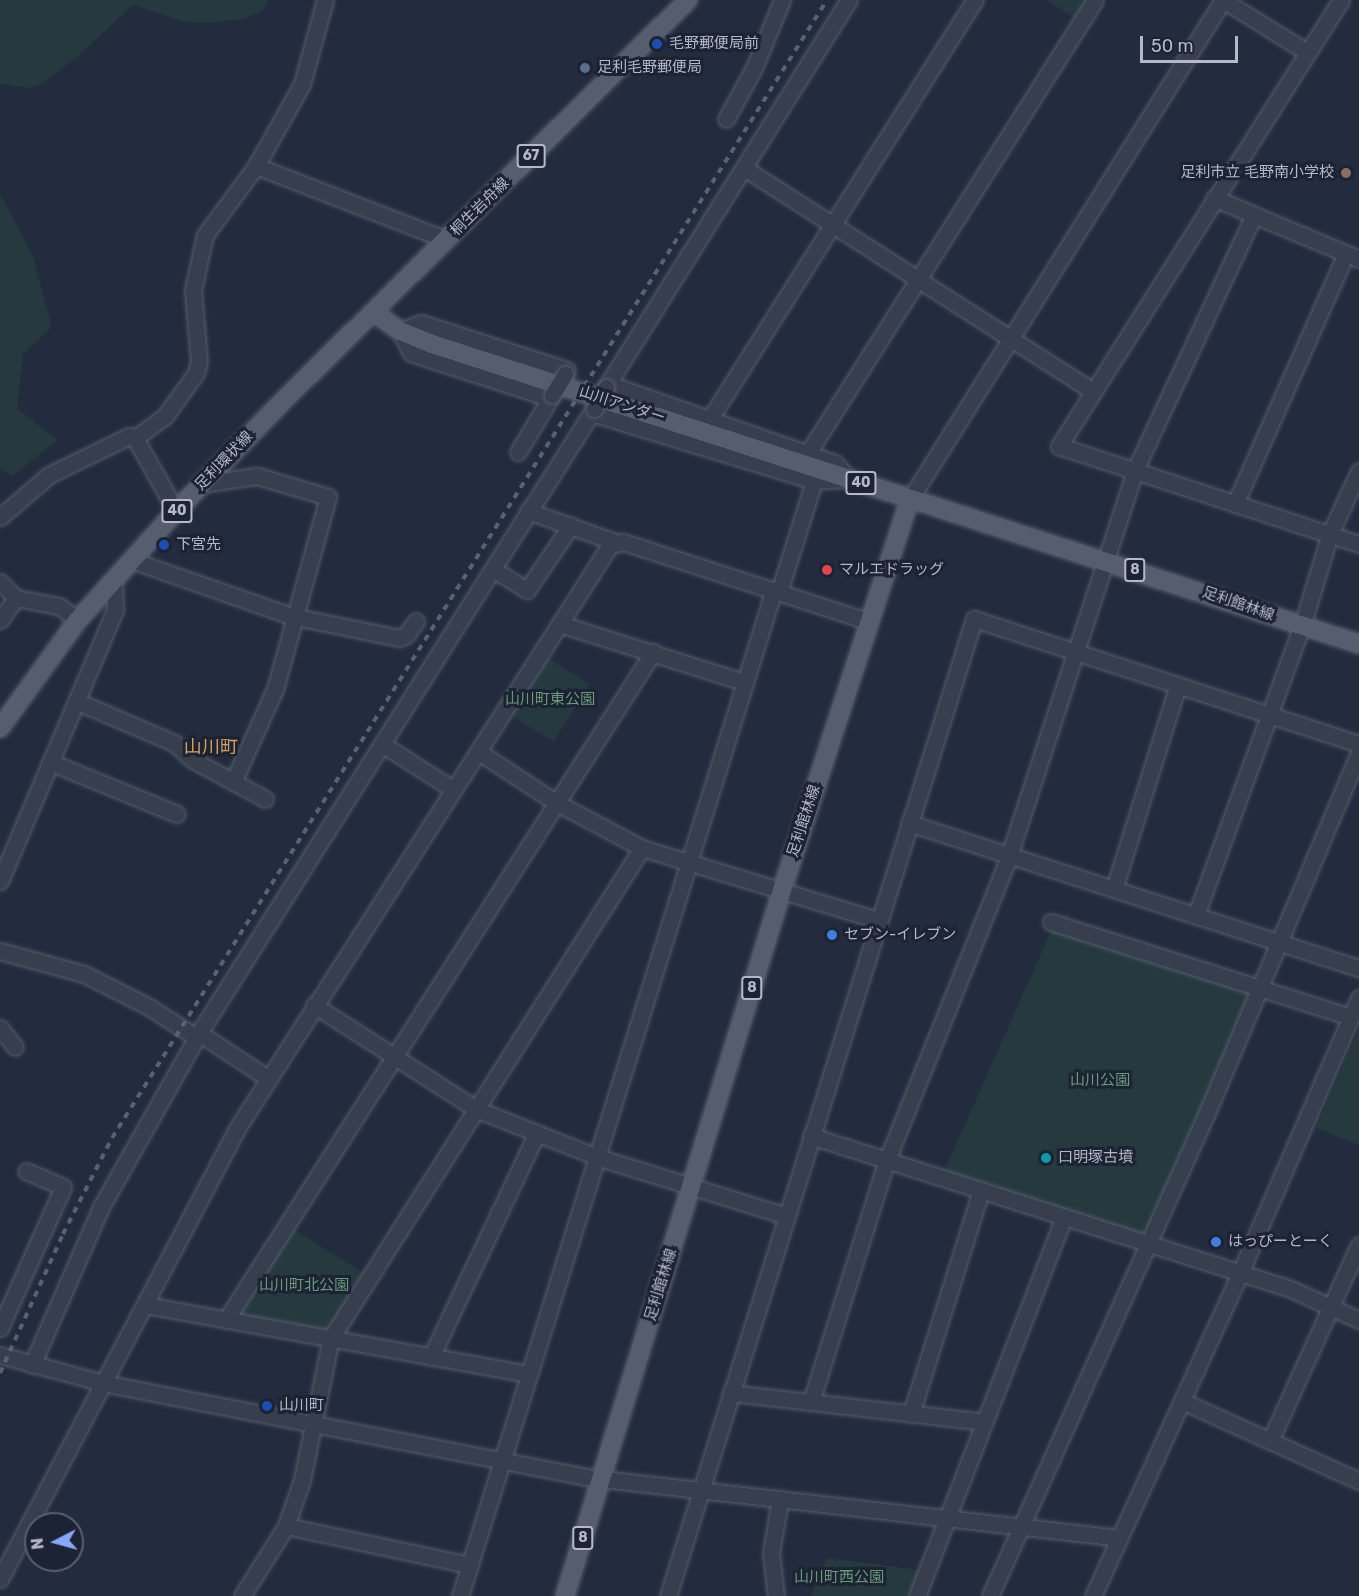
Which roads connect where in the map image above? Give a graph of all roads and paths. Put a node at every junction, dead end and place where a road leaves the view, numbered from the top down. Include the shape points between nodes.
1 (325, 0) edge
2 (688, 0) edge
3 (782, 0) edge
4 (849, 0) edge
5 (975, 0) edge
6 (1095, 0) edge
7 (1223, 0) edge
8 (1341, 0) edge
9 (1308, 52) junction
10 (726, 119) dead end
11 (256, 165) junction
12 (744, 168) junction
13 (1214, 198) junction
14 (1254, 215) junction
15 (834, 224) junction
16 (447, 240) junction
17 (1352, 256) edge
18 (917, 277) junction
19 (375, 313) junction
20 (400, 331) junction
21 (1011, 336) junction
22 (608, 386) junction
23 (1093, 391) junction
24 (551, 397) junction
25 (593, 411) junction
26 (711, 417) junction
27 (135, 438) junction
28 (518, 452) dead end
29 (811, 467) junction
30 (1135, 470) junction
31 (1359, 471) edge
32 (202, 484) junction
33 (910, 499) junction
34 (1235, 504) junction
35 (176, 511) junction
36 (528, 511) junction
37 (0, 517) edge
38 (571, 525) junction
39 (1330, 534) junction
40 (615, 542) junction
41 (1359, 544) edge
42 (1103, 559) junction
43 (131, 560) junction
44 (493, 569) junction
45 (114, 579) junction
46 (0, 582) edge
47 (776, 591) junction
48 (16, 598) junction
49 (297, 616) junction
50 (0, 620) edge
51 (78, 620) junction
52 (416, 621) dead end
53 (868, 621) junction
54 (561, 624) junction
55 (1302, 626) junction
56 (1359, 644) edge
57 (1074, 651) junction
58 (653, 652) junction
59 (744, 682) junction
60 (1178, 685) junction
61 (76, 701) junction
62 (1270, 715) junction
63 (0, 728) edge
64 (382, 744) junction
65 (1359, 744) edge
66 (479, 752) junction
67 (1359, 753) edge
68 (50, 762) junction
69 (233, 782) junction
70 (454, 790) junction
71 (265, 799) dead end
72 (555, 802) junction
73 (177, 814) dead end
74 (909, 824) junction
75 (642, 848) junction
76 (1009, 856) junction
77 (689, 862) junction
78 (0, 881) edge
79 (1114, 889) junction
80 (782, 890) junction
81 (1196, 915) junction
82 (878, 920) junction
83 (1051, 922) dead end
84 (1278, 942) junction
85 (0, 951) edge
86 (1359, 968) edge
87 (1260, 988) junction
88 (1359, 998) edge
89 (314, 1005) junction
90 (1350, 1017) junction
91 (0, 1028) edge
92 (197, 1035) junction
93 (15, 1047) dead end
94 (392, 1056) junction
95 (269, 1079) junction
96 (476, 1109) junction
97 (537, 1133) junction
98 (812, 1136) junction
99 (597, 1158) junction
100 (887, 1160) junction
101 (26, 1171) dead end
102 (691, 1187) junction
103 (981, 1190) junction
104 (786, 1216) junction
105 (1064, 1217) junction
106 (1148, 1244) junction
107 (1359, 1245) edge
108 (1240, 1273) junction
109 (145, 1305) junction
110 (1333, 1306) junction
111 (226, 1320) junction
112 (1359, 1320) edge
113 (0, 1328) edge
114 (332, 1338) junction
115 (0, 1355) edge
116 (431, 1357) junction
117 (32, 1365) junction
118 (529, 1374) junction
119 (104, 1383) junction
120 (731, 1393) junction
121 (1182, 1401) junction
122 (811, 1402) junction
123 (911, 1414) junction
124 (312, 1422) junction
125 (984, 1422) junction
126 (1270, 1441) junction
127 (502, 1461) junction
128 (601, 1479) junction
129 (1359, 1481) edge
130 (700, 1490) junction
131 (780, 1499) junction
132 (946, 1518) junction
133 (286, 1526) junction
134 (1020, 1527) junction
135 (1120, 1538) junction
136 (470, 1565) junction
137 (0, 1579) edge
138 (242, 1596) edge
139 (460, 1596) edge
140 (565, 1596) edge
141 (668, 1596) edge
142 (776, 1596) edge
143 (917, 1596) edge
144 (990, 1596) edge
145 (1093, 1596) edge

1 - 11 street via 302,84
2 - 16 main road, 桐生岩舟線 / 67
3 - 10 street via 754,68
4 - 12 street
5 - 15 street
6 - 18 street
7 - 9 street
7 - 21 street
8 - 9 street
9 - 13 street
11 - 16 street
11 - 27 street via 205,235 193,290 199,362 196,373 165,416
12 - 15 street
12 - 22 street
13 - 14 street
13 - 23 street
14 - 17 street
14 - 30 street
15 - 18 street
15 - 26 street
16 - 19 main road, 桐生岩舟線 / 67
17 - 34 street
18 - 21 street
18 - 29 street
19 - 20 main road, 40
19 - 32 main road, 足利環状線 / 40
20 - 24 street via 411,353
20 - 24 street, bridge via 421,323 567,370
20 - 29 main road, 山川アンダー / 40
21 - 23 street
21 - 33 street
22 - 25 street, bridge
22 - 26 street
23 - 30 street via 1059,447
24 - 28 street
25 - 29 street
25 - 36 street
26 - 29 street
27 - 35 street
27 - 37 street via 129,436 49,475
29 - 33 main road, 40
29 - 47 street
30 - 34 street
30 - 42 street
31 - 39 street
32 - 35 main road, 足利環状線 / 40
32 - 49 street via 257,476 328,497 309,554
33 - 42 main road, 足利館林線 / 8
33 - 53 main road, 足利館林線 / 8
34 - 39 street
35 - 43 main road, 足利環状線 / 40
36 - 38 street
36 - 44 street
38 - 40 street
38 - 44 street via 527,590
39 - 41 street
39 - 55 street
40 - 47 street
40 - 54 street
42 - 55 main road, 足利館林線 / 8
42 - 57 street
43 - 45 main road, 足利環状線 / 40
43 - 49 street
44 - 64 street
45 - 51 main road, 足利環状線 / 40
45 - 61 street via 115,610
46 - 48 street
47 - 53 street
47 - 59 street
48 - 50 street
48 - 51 street via 59,606
49 - 52 street via 399,638
49 - 69 street via 275,689
51 - 63 main road, 足利環状線 / 40
53 - 80 main road, 足利館林線 / 8
54 - 58 street
54 - 66 street
55 - 56 main road, 足利館林線 / 8
55 - 62 street
57 - 60 street
57 - 74 street via 974,619
57 - 76 street
58 - 59 street
58 - 72 street
59 - 77 street
60 - 62 street
60 - 79 street
61 - 68 street
61 - 69 street via 174,743 194,760
62 - 65 street
62 - 81 street
64 - 70 street
64 - 92 street
66 - 70 street
66 - 72 street
67 - 84 street
68 - 73 street
68 - 78 street
69 - 71 street
70 - 89 street
72 - 75 street
72 - 94 street
74 - 76 street
74 - 82 street
75 - 77 street
75 - 96 street
76 - 79 street
76 - 100 street
77 - 80 street
77 - 99 street
79 - 81 street
80 - 82 street
80 - 102 main road, 足利館林線 / 8
81 - 84 street
82 - 98 street
83 - 87 street
84 - 86 street
84 - 87 street
85 - 92 street via 84,974
87 - 90 street
87 - 106 street
88 - 90 street
89 - 94 street
89 - 95 street
90 - 108 street
91 - 93 street
92 - 95 street
92 - 117 street via 101,1207
94 - 96 street
94 - 111 street
95 - 109 street via 238,1127
96 - 97 street
96 - 114 street
97 - 99 street
97 - 116 street
98 - 100 street
98 - 104 street
99 - 102 street
99 - 118 street
100 - 103 street
100 - 122 street
101 - 113 street via 63,1187
102 - 104 street
102 - 128 main road, 足利館林線 / 8
103 - 105 street
103 - 123 street
104 - 120 street
105 - 106 street
105 - 125 street
106 - 108 street
106 - 134 street
107 - 110 street
108 - 110 street
108 - 121 street
109 - 111 street
109 - 119 street
110 - 112 street
110 - 126 street
111 - 114 street
114 - 116 street
114 - 124 street
115 - 117 street
116 - 118 street
117 - 119 street
118 - 127 street
119 - 124 street
119 - 137 street
120 - 122 street
120 - 130 street
121 - 126 street
121 - 135 street
122 - 123 street
123 - 125 street
124 - 127 street
124 - 133 street via 302,1480
125 - 132 street
126 - 129 street
127 - 128 street
127 - 136 street
128 - 130 street
128 - 140 main road, 足利館林線 / 8
130 - 131 street
130 - 141 street
131 - 132 street
131 - 142 street via 771,1553
132 - 134 street
132 - 143 street
133 - 136 street
133 - 138 street
134 - 135 street
134 - 144 street
135 - 145 street
136 - 139 street

